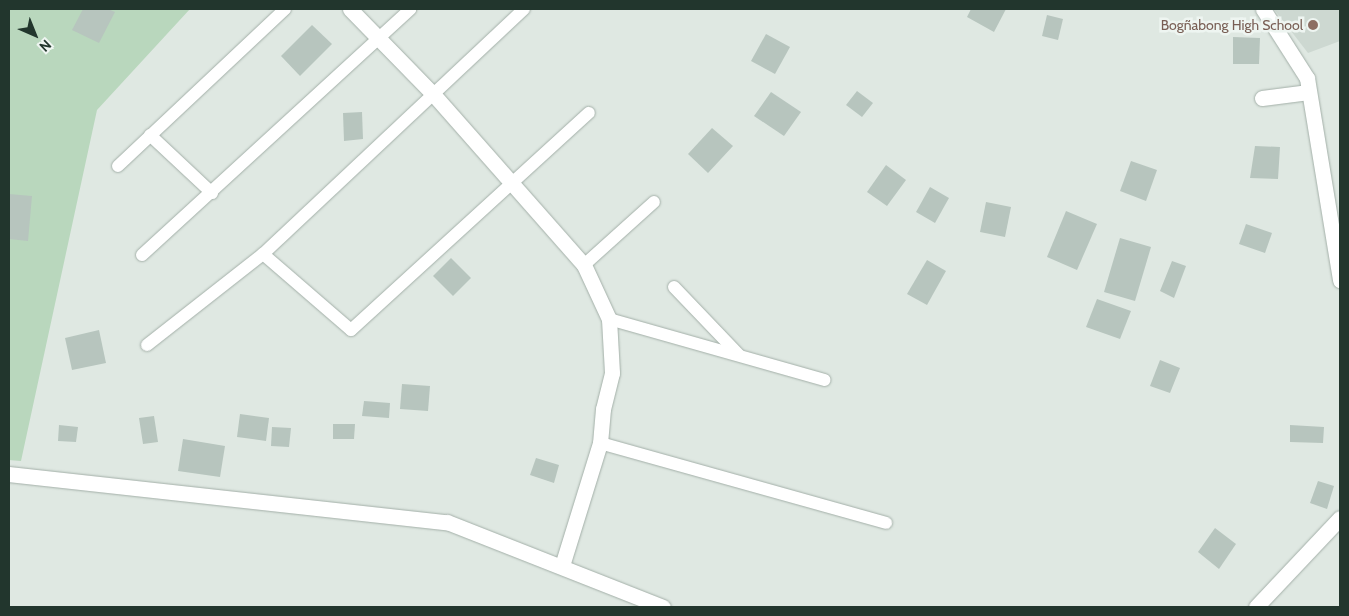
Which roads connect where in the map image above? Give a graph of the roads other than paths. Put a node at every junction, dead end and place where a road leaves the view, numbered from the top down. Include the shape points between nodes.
1 (285, 9) edge
2 (350, 9) edge
3 (410, 9) edge
4 (524, 9) edge
5 (1263, 9) edge
6 (378, 39) junction
7 (1309, 92) junction
8 (434, 94) junction
9 (1262, 98) dead end
10 (589, 112) dead end
11 (150, 135) junction
12 (118, 166) dead end
13 (510, 182) junction
14 (212, 193) junction
15 (654, 202) dead end
16 (263, 254) junction
17 (142, 255) dead end
18 (584, 265) junction
19 (1340, 280) edge
20 (674, 287) dead end
21 (609, 318) junction
22 (147, 345) dead end
23 (739, 355) junction
24 (825, 380) dead end
25 (600, 443) junction
26 (9, 474) edge
27 (1340, 518) edge
28 (886, 523) dead end
29 (562, 566) junction
30 (663, 607) edge
31 (1256, 607) edge

1 - 11 lane
2 - 6 street
3 - 6 lane
4 - 8 lane
5 - 7 street via 1296,56 1307,78
6 - 8 street
6 - 14 lane
7 - 9 street
7 - 19 street
8 - 13 street
8 - 16 lane
10 - 13 lane
11 - 12 lane
11 - 14 lane
13 - 16 lane via 351,330
13 - 18 street
14 - 17 lane
15 - 18 lane
16 - 22 lane
18 - 21 street
20 - 23 lane
21 - 23 lane
21 - 25 street via 612,373 603,409
23 - 24 lane
25 - 28 lane
25 - 29 street
26 - 29 street via 448,522
27 - 31 street
29 - 30 street

